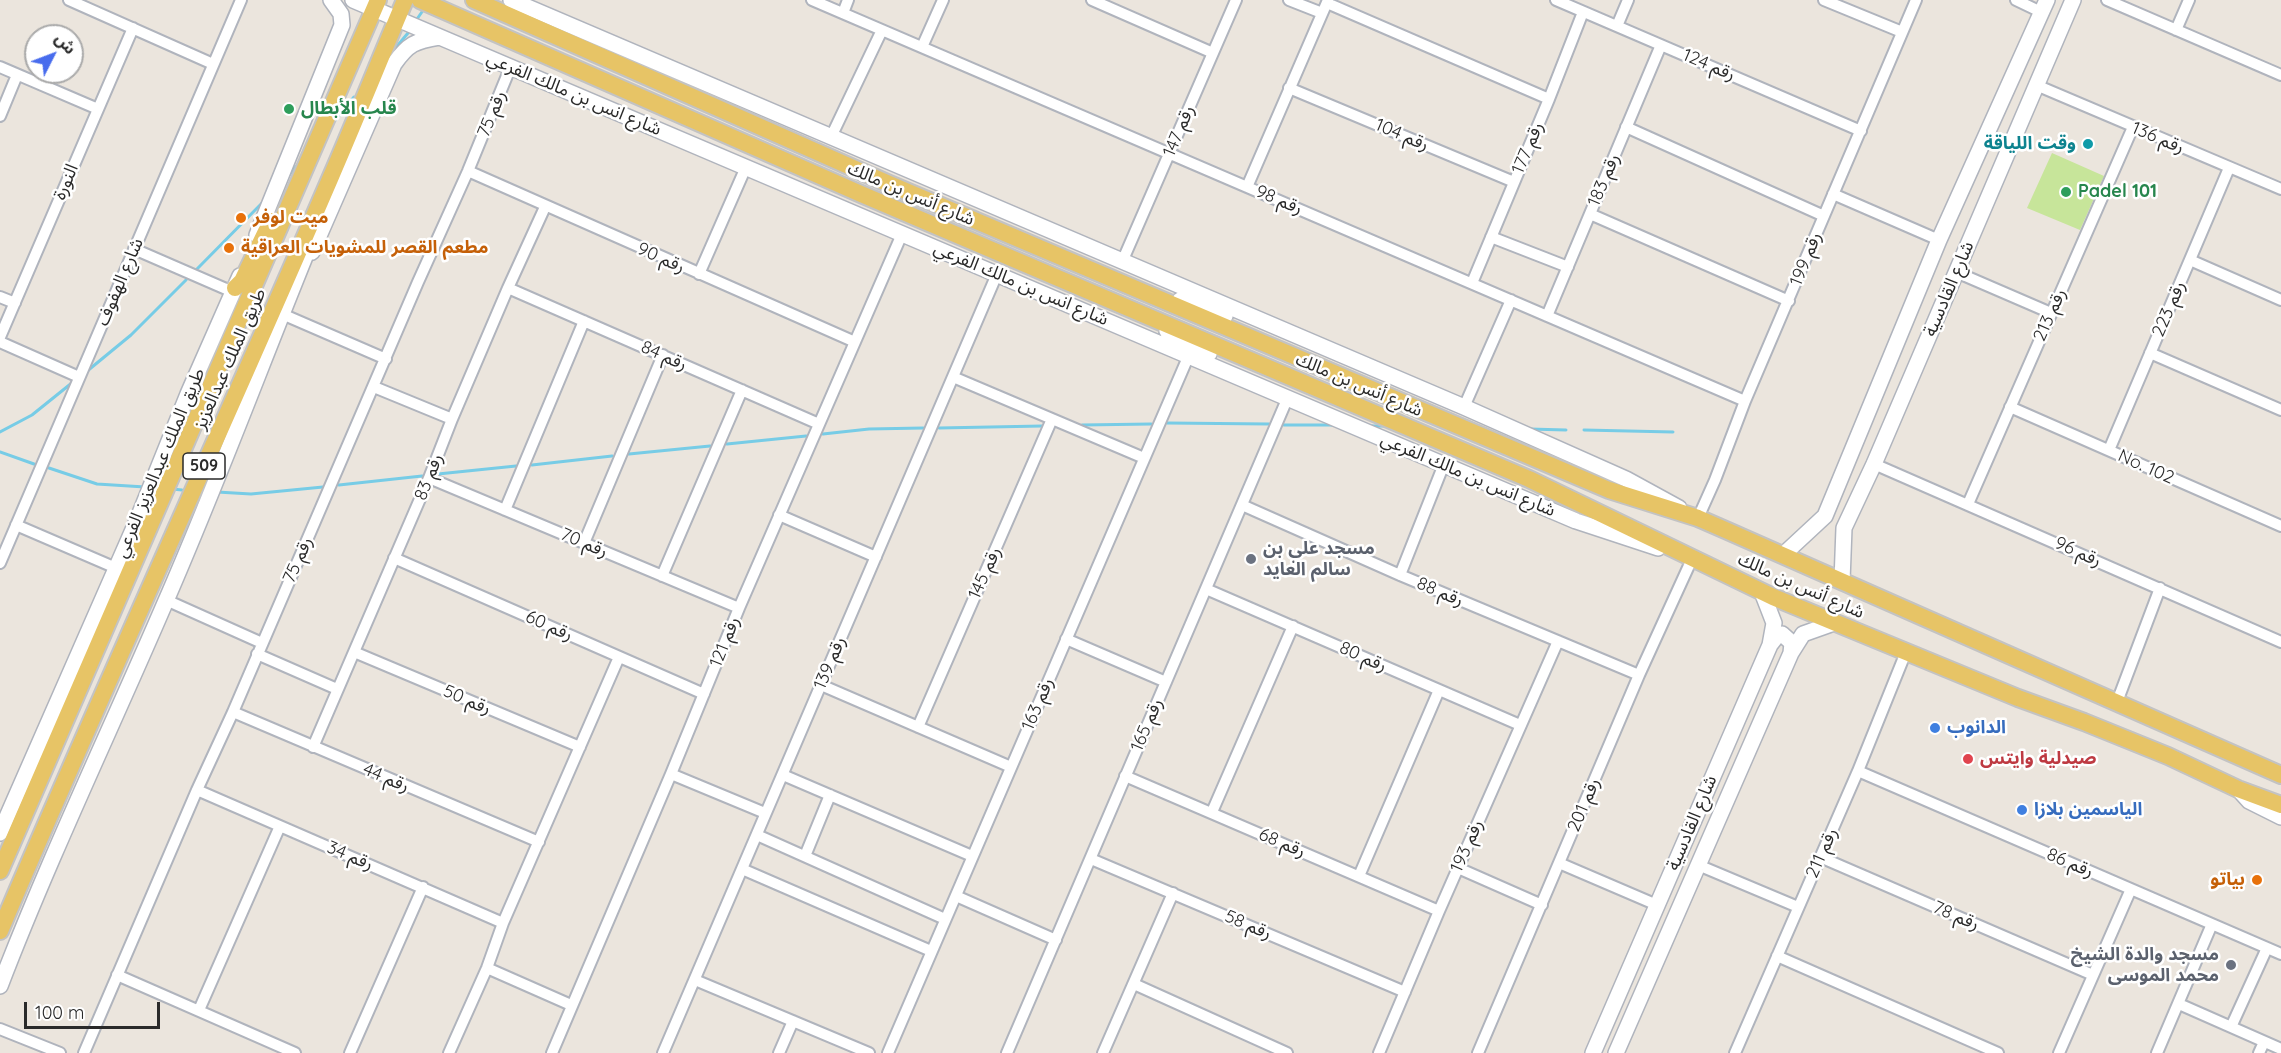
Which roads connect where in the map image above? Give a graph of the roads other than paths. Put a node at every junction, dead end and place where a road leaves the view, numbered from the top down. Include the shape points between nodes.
1 (69, 0) edge
2 (241, 0) edge
3 (331, 0) edge
4 (353, 0) edge
5 (405, 0) edge
6 (420, 0) edge
7 (474, 0) edge
8 (511, 0) edge
9 (812, 0) edge
10 (848, 0) edge
11 (943, 0) edge
12 (1092, 0) edge
13 (1236, 0) edge
14 (1288, 0) edge
15 (1557, 0) edge
16 (1628, 0) edge
17 (1824, 0) edge
18 (1916, 0) edge
19 (2016, 0) edge
20 (2073, 0) edge
21 (2107, 0) edge
22 (2189, 0) edge
23 (376, 5) edge
24 (1326, 5) edge
25 (2044, 6) edge
26 (1583, 12) junction
27 (843, 13) junction
28 (397, 20) junction
29 (1617, 26) junction
30 (133, 28) junction
31 (882, 30) junction
32 (2176, 30) junction
33 (1902, 32) junction
34 (440, 37) junction
35 (1662, 45) junction
36 (922, 47) junction
37 (1214, 53) junction
38 (213, 64) junction
39 (511, 66) junction
40 (0, 67) edge
41 (17, 75) junction
42 (2281, 75) edge
43 (2036, 86) junction
44 (1289, 88) junction
45 (1549, 99) junction
46 (98, 109) junction
47 (0, 116) edge
48 (1626, 127) junction
49 (2133, 127) junction
50 (1861, 131) junction
51 (831, 137) junction
52 (1170, 154) junction
53 (746, 167) junction
54 (2229, 168) junction
55 (468, 171) junction
56 (330, 178) junction
57 (1514, 182) junction
58 (299, 183) junction
59 (1247, 187) junction
60 (2281, 189) edge
61 (1833, 194) junction
62 (545, 207) junction
63 (1590, 214) junction
64 (1824, 216) junction
65 (902, 234) junction
66 (1491, 237) junction
67 (1940, 240) junction
68 (134, 249) junction
69 (2190, 260) junction
70 (1122, 262) junction
71 (1568, 267) junction
72 (1096, 272) junction
73 (1956, 272) junction
74 (699, 274) junction
75 (997, 274) junction
76 (1472, 283) junction
77 (508, 288) junction
78 (234, 290) junction
79 (1101, 296) junction
80 (0, 297) edge
81 (1510, 300) junction
82 (2281, 300) edge
83 (1789, 301) junction
84 (15, 303) junction
85 (2051, 313) junction
86 (282, 314) junction
87 (1547, 316) junction
88 (584, 321) junction
89 (0, 337) edge
90 (0, 342) edge
91 (855, 342) junction
92 (2150, 353) junction
93 (663, 355) junction
94 (1189, 355) junction
95 (1342, 355) junction
96 (386, 359) junction
97 (80, 377) junction
98 (953, 377) junction
99 (374, 387) junction
100 (742, 390) junction
101 (1288, 397) junction
102 (1745, 401) junction
103 (1464, 407) junction
104 (2010, 407) junction
105 (2281, 410) edge
106 (452, 419) junction
107 (1052, 419) junction
108 (819, 424) junction
109 (2109, 450) junction
110 (1144, 458) junction
111 (1444, 464) junction
112 (1874, 464) junction
113 (429, 478) junction
114 (1968, 504) junction
115 (1242, 505) junction
116 (505, 510) junction
117 (779, 515) junction
118 (1824, 516) junction
119 (1698, 518) junction
120 (16, 525) junction
121 (2281, 526) edge
122 (1844, 528) junction
123 (584, 543) junction
124 (4, 544) edge
125 (1783, 555) junction
126 (876, 557) junction
127 (394, 558) junction
128 (1692, 559) junction
129 (0, 563) edge
130 (116, 568) junction
131 (662, 576) junction
132 (1400, 576) junction
133 (1842, 581) junction
134 (2160, 588) junction
135 (1206, 589) junction
136 (1762, 592) junction
137 (166, 600) junction
138 (739, 608) junction
139 (1834, 623) junction
140 (1293, 626) junction
141 (1066, 639) junction
142 (1558, 641) junction
143 (2281, 642) edge
144 (1770, 645) junction
145 (259, 649) junction
146 (354, 652) junction
147 (1906, 652) junction
148 (1791, 653) junction
149 (618, 657) junction
150 (1639, 675) junction
151 (1166, 682) junction
152 (821, 685) junction
153 (337, 689) junction
154 (1439, 690) junction
155 (704, 694) junction
156 (2117, 702) junction
157 (233, 712) junction
158 (1520, 725) junction
159 (918, 726) junction
160 (58, 738) junction
161 (79, 744) junction
162 (313, 747) junction
163 (580, 747) junction
164 (2281, 766) edge
165 (1011, 767) junction
166 (1858, 771) junction
167 (671, 774) junction
168 (783, 775) junction
169 (2281, 775) edge
170 (1125, 776) junction
171 (2238, 789) junction
172 (196, 790) junction
173 (830, 795) junction
174 (2281, 805) edge
175 (1212, 812) junction
176 (765, 813) junction
177 (2281, 817) edge
178 (279, 826) junction
179 (0, 833) edge
180 (757, 835) junction
181 (539, 843) junction
182 (0, 845) edge
183 (805, 856) junction
184 (972, 856) junction
185 (1820, 857) junction
186 (1091, 859) junction
187 (1559, 863) junction
188 (1698, 865) junction
189 (1458, 868) junction
190 (742, 869) junction
191 (0, 871) edge
192 (1359, 876) junction
193 (423, 888) junction
194 (2131, 889) junction
195 (1173, 893) junction
196 (956, 896) junction
197 (34, 901) junction
198 (1542, 905) junction
199 (1657, 905) junction
200 (1798, 907) junction
201 (1439, 911) junction
202 (945, 919) junction
203 (503, 923) junction
204 (2212, 924) junction
205 (0, 931) edge
206 (1056, 940) junction
207 (2267, 948) junction
208 (931, 951) junction
209 (2281, 954) edge
210 (1777, 956) junction
211 (487, 968) junction
212 (117, 975) junction
213 (2093, 975) junction
214 (694, 980) junction
215 (1134, 984) junction
216 (0, 986) edge
217 (1405, 992) junction
218 (2179, 1004) junction
219 (571, 1005) junction
220 (199, 1010) junction
221 (793, 1021) junction
222 (2231, 1027) junction
223 (0, 1029) edge
224 (2264, 1042) junction
225 (2281, 1049) edge
226 (554, 1052) edge
227 (60, 1053) edge
228 (84, 1053) edge
229 (295, 1053) edge
230 (350, 1053) edge
231 (449, 1053) edge
232 (663, 1053) edge
233 (779, 1053) edge
234 (869, 1053) edge
235 (888, 1053) edge
236 (1007, 1053) edge
237 (1103, 1053) edge
238 (1287, 1053) edge
239 (1379, 1053) edge
240 (1478, 1053) edge
241 (1593, 1053) edge
242 (1616, 1053) edge
243 (1735, 1053) edge
244 (1998, 1053) edge
245 (2059, 1053) edge
246 (2157, 1053) edge
247 (2259, 1053) edge

1 - 30 street
2 - 38 street, شارع الهفوف
3 - 78 street, طريق الملك عبدالعزيز الفرعي via 341,14 342,25
4 - 23 street, شارع انس بن مالك الفرعي
5 - 28 main road, طريق الملك عبدالعزيز / 509
6 - 79 main road, شارع أنس بن مالك
7 - 72 main road, شارع أنس بن مالك
8 - 51 street
9 - 27 street, رقم 98
10 - 27 street
11 - 36 street
12 - 37 street
13 - 37 street, رقم 147
14 - 24 street
15 - 26 street, رقم 124
16 - 29 street
17 - 33 street
18 - 33 street, رقم 199
19 - 25 street
20 - 43 street, شارع القادسية
21 - 32 street
22 - 32 street
23 - 28 street, شارع انس بن مالك الفرعي
23 - 58 main road, طريق الملك عبدالعزيز / 509
24 - 44 street
24 - 45 street
25 - 67 street, شارع القادسية
26 - 29 street, رقم 124
26 - 45 street, رقم 177
27 - 31 street, رقم 98
28 - 34 street, شارع انس بن مالك الفرعي
28 - 56 main road, طريق الملك عبدالعزيز / 509
29 - 35 street, رقم 124
30 - 38 street
30 - 46 street, النورة
31 - 36 street, رقم 98
31 - 51 street
32 - 42 street
33 - 50 street, رقم 199
34 - 39 street, شارع انس بن مالك الفرعي
34 - 86 street via 405,48 394,64
35 - 48 street, رقم 183
35 - 50 street, رقم 124
36 - 52 street, رقم 98
37 - 52 street, رقم 147
38 - 68 street, شارع الهفوف
39 - 53 street, شارع انس بن مالك الفرعي
39 - 55 street, رقم 75
40 - 41 street
41 - 46 street
41 - 47 street
43 - 49 street, رقم 136
43 - 73 street, شارع القادسية
44 - 57 street, رقم 104
44 - 59 street
45 - 57 street, رقم 177
46 - 84 street, النورة
48 - 63 street, رقم 183
48 - 64 street
49 - 54 street, رقم 136
49 - 85 street, رقم 213
50 - 61 street, رقم 199
51 - 70 street
52 - 59 street, رقم 98
52 - 70 street, رقم 147
53 - 65 street, شارع انس بن مالك الفرعي
53 - 74 street
54 - 60 street, رقم 136
54 - 69 street, رقم 223
55 - 62 street, رقم 90
55 - 96 street, رقم 75
56 - 86 street via 325,209
56 - 161 main road, طريق الملك عبدالعزيز / 509
57 - 66 street, رقم 177
58 - 78 main road via 285,192
58 - 160 main road, طريق الملك عبدالعزيز / 509
59 - 76 street, رقم 98
61 - 64 street, رقم 199
61 - 67 street
62 - 74 street, رقم 90
62 - 77 street, رقم 83
63 - 71 street, رقم 183
63 - 83 street
64 - 83 street, رقم 199
65 - 75 street, شارع انس بن مالك الفرعي
65 - 91 street, رقم 121
66 - 71 street
66 - 76 street, رقم 177
67 - 118 street, شارع القادسية
68 - 78 street
68 - 97 street, شارع الهفوف
69 - 82 street
69 - 92 street, رقم 223
70 - 95 street
71 - 87 street, رقم 183
72 - 95 street
72 - 119 main road, شارع أنس بن مالك via 1610,490
73 - 85 street
73 - 112 street, شارع القادسية
74 - 91 street, رقم 90
75 - 94 street, شارع انس بن مالك الفرعي
75 - 98 street, رقم 139
76 - 81 street, رقم 98
77 - 88 street, رقم 84
77 - 106 street, رقم 83
78 - 130 street, طريق الملك عبدالعزيز الفرعي
79 - 101 street
79 - 128 main road, شارع أنس بن مالك via 1529,479
80 - 84 street
81 - 87 street, رقم 98
81 - 103 street
83 - 102 street, رقم 199
84 - 89 street, النورة
85 - 104 street, رقم 213
86 - 96 street
86 - 137 street
87 - 102 street, رقم 98
88 - 93 street, رقم 84
88 - 116 street
90 - 97 street
91 - 108 street, رقم 121
92 - 105 street
92 - 109 street, رقم 223
93 - 100 street, رقم 84
93 - 123 street
94 - 101 street, شارع انس بن مالك الفرعي
94 - 110 street, رقم 163
95 - 103 street
96 - 99 street, رقم 75
97 - 120 street, شارع الهفوف
98 - 107 street
98 - 126 street, رقم 139
99 - 106 street
99 - 145 street, رقم 75
100 - 108 street, رقم 84
100 - 131 street
101 - 111 street, شارع انس بن مالك الفرعي
101 - 115 street, رقم 165
102 - 119 street, رقم 199
103 - 119 street via 1617,475
104 - 109 street, No. 102
104 - 114 street, رقم 213
106 - 113 street, رقم 83
107 - 110 street
107 - 159 street, رقم 145
108 - 117 street, رقم 121
109 - 121 street, No. 102
110 - 141 street, رقم 163
111 - 128 street, شارع انس بن مالك الفرعي via 1576,521
111 - 132 street
112 - 114 street, رقم 96
112 - 122 street, شارع القادسية
113 - 116 street, رقم 70
113 - 127 street, رقم 83
114 - 134 street, رقم 96
115 - 132 street, رقم 88
115 - 135 street, رقم 165
116 - 123 street, رقم 70
117 - 126 street
117 - 138 street, رقم 121
118 - 122 street via 1833,529
118 - 125 street, شارع القادسية
119 - 125 main road, شارع أنس بن مالك
120 - 124 street, شارع الهفوف
120 - 130 street
122 - 133 street, شارع القادسية
123 - 131 street, رقم 70
124 - 129 street, شارع الهفوف
125 - 133 main road, شارع أنس بن مالك
126 - 152 street, رقم 139
127 - 146 street, رقم 83
127 - 149 street, رقم 60
128 - 136 main road, شارع أنس بن مالك
128 - 150 street, رقم 201
130 - 179 street, طريق الملك عبدالعزيز الفرعي
131 - 138 street, رقم 70
132 - 142 street, رقم 88
133 - 156 main road, شارع أنس بن مالك
134 - 143 street, رقم 96
134 - 156 street
135 - 140 street, رقم 80
135 - 151 street, رقم 165
136 - 139 main road, شارع أنس بن مالك
136 - 144 street, شارع القادسية via 1774,623
137 - 145 street
137 - 197 street
138 - 155 street, رقم 121
139 - 147 main road, شارع أنس بن مالك
139 - 148 street, شارع القادسية via 1803,634
140 - 154 street, رقم 80
140 - 175 street
141 - 151 street
141 - 165 street, رقم 163
142 - 150 street, رقم 88
142 - 158 street, رقم 193
144 - 148 street via 1782,634 1792,643
144 - 199 street, شارع القادسية
145 - 153 street
145 - 157 street, رقم 75
146 - 153 street, رقم 83
146 - 163 street, رقم 50
147 - 166 street, رقم 211
147 - 171 main road, شارع أنس بن مالك via 2126,739
148 - 188 street, شارع القادسية
149 - 155 street, رقم 60
149 - 163 street
150 - 187 street, رقم 201
151 - 170 street, رقم 165
152 - 159 street
152 - 168 street, رقم 139
153 - 162 street, رقم 83
154 - 158 street, رقم 80
154 - 192 street
155 - 167 street, رقم 121
156 - 164 street
156 - 169 main road, شارع أنس بن مالك
157 - 162 street, رقم 44
157 - 172 street, رقم 75
158 - 189 street, رقم 193
159 - 165 street
160 - 182 street via 34,775
160 - 191 main road, طريق الملك عبدالعزيز / 509
161 - 197 street
161 - 205 main road, طريق الملك عبدالعزيز / 509
162 - 181 street, رقم 44
163 - 181 street
165 - 184 street, رقم 163
166 - 185 street, رقم 211
166 - 194 street, رقم 86
167 - 176 street
167 - 219 street, رقم 121
168 - 173 street
168 - 176 street, رقم 139
170 - 175 street, رقم 68
170 - 186 street, رقم 165
171 - 174 main road, شارع أنس بن مالك
171 - 177 street via 2249,801
172 - 178 street, رقم 34
172 - 212 street, رقم 75
173 - 183 street
173 - 184 street
175 - 192 street, رقم 68
176 - 180 street, رقم 139
178 - 193 street, رقم 34
178 - 220 street
180 - 183 street
180 - 190 street, رقم 139
181 - 203 street
183 - 202 street
184 - 196 street, رقم 163
185 - 200 street, رقم 211
185 - 213 street, رقم 78
186 - 195 street, رقم 58
186 - 206 street, رقم 165
187 - 198 street, رقم 201
187 - 199 street
188 - 200 street
188 - 242 street, شارع القادسية
189 - 198 street
189 - 201 street, رقم 193
190 - 208 street
190 - 214 street, رقم 139
192 - 201 street, رقم 68
193 - 203 street, رقم 34
193 - 230 street
194 - 204 street, رقم 86
194 - 213 street
195 - 215 street
195 - 217 street, رقم 58
196 - 202 street, رقم 163
196 - 206 street
197 - 216 street
198 - 240 street, رقم 201
199 - 241 street, شارع القادسية
200 - 210 street, رقم 211
201 - 217 street, رقم 193
202 - 208 street, رقم 163
203 - 211 street
204 - 207 street, رقم 86
204 - 218 street
206 - 236 street, رقم 165
207 - 209 street, رقم 86
207 - 222 street
208 - 235 street, رقم 163
210 - 243 street, رقم 211
210 - 244 street
211 - 219 street
211 - 231 street
212 - 220 street
212 - 228 street, رقم 75
213 - 245 street
214 - 221 street
214 - 232 street, رقم 139
215 - 237 street
215 - 238 street
217 - 239 street, رقم 193
218 - 222 street
218 - 246 street
219 - 226 street, رقم 121
220 - 229 street
221 - 233 street
221 - 234 street
222 - 224 street
223 - 227 street
224 - 225 street
224 - 247 street

